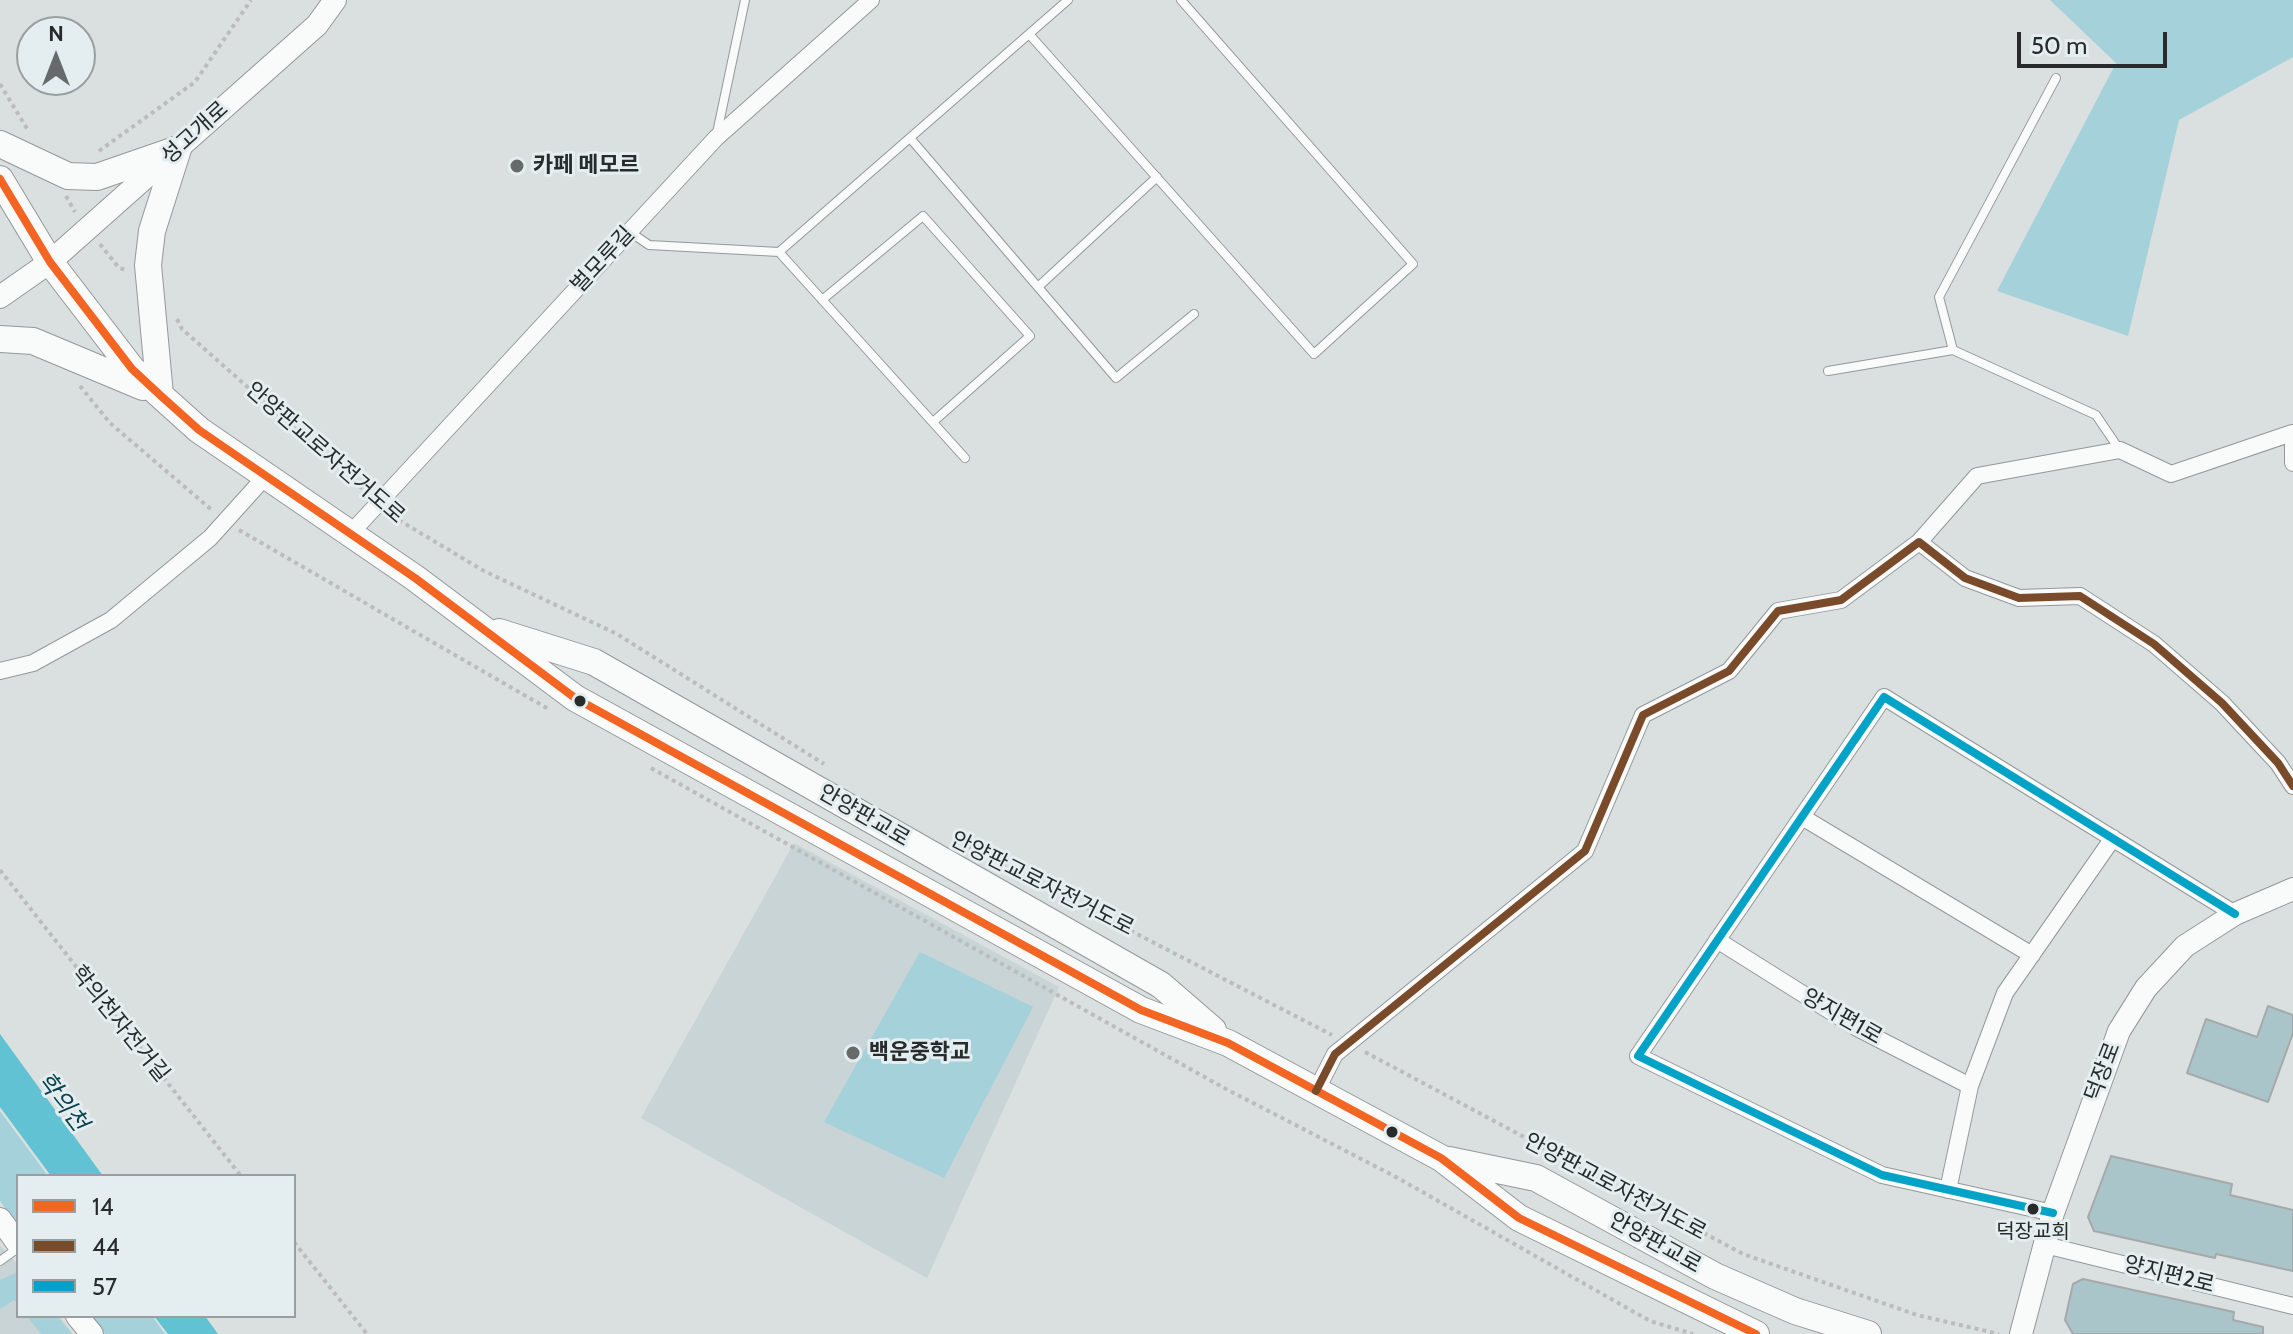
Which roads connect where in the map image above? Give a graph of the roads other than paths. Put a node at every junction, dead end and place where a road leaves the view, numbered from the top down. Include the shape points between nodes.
1 (335, 0) edge
2 (745, 0) edge
3 (871, 0) edge
4 (1068, 0) edge
5 (1181, 0) edge
6 (1029, 34) junction
7 (2056, 78) dead end
8 (716, 138) junction
9 (910, 138) junction
10 (0, 144) edge
11 (178, 149) junction
12 (1157, 177) junction
13 (0, 179) edge
14 (629, 232) junction
15 (779, 252) junction
16 (50, 262) junction
17 (1038, 287) junction
18 (0, 297) edge
19 (822, 300) junction
20 (1194, 314) dead end
21 (0, 339) edge
22 (1953, 350) junction
23 (1828, 371) dead end
24 (160, 395) junction
25 (933, 422) junction
26 (2293, 433) edge
27 (2120, 450) junction
28 (965, 458) dead end
29 (2293, 463) edge
30 (265, 477) junction
31 (349, 535) junction
32 (1919, 542) junction
33 (480, 626) junction
34 (0, 671) edge
35 (2293, 786) edge
36 (1802, 817) junction
37 (2113, 838) junction
38 (2293, 889) edge
39 (2235, 914) junction
40 (1717, 940) junction
41 (2032, 955) junction
42 (1228, 1043) junction
43 (1970, 1086) junction
44 (1316, 1091) junction
45 (1441, 1158) junction
46 (1948, 1190) junction
47 (2053, 1213) junction
48 (0, 1219) edge
49 (16, 1243) edge
50 (2045, 1245) junction
51 (16, 1248) edge
52 (0, 1261) edge
53 (2293, 1306) edge
54 (79, 1318) edge
55 (92, 1334) edge
56 (1756, 1334) edge
57 (1868, 1334) edge
58 (2021, 1334) edge

1 - 11 street, 성고개로 via 317,25
2 - 8 lane
3 - 8 street, 벌모루길
4 - 6 lane
5 - 12 lane via 1413,264 1314,354
6 - 9 lane
6 - 12 lane
7 - 22 lane via 1939,297
8 - 14 street, 벌모루길
9 - 15 lane
9 - 17 lane
10 - 11 main road via 63,173 97,177
11 - 16 street, 성고개로
11 - 24 main road via 152,231 148,276
12 - 17 lane
13 - 16 main road, 안양판교로
14 - 15 lane via 649,245
14 - 31 street, 벌모루길
15 - 19 lane
16 - 18 street, 성고개로
16 - 24 main road, 안양판교로 via 132,369
17 - 20 lane via 1116,378
19 - 25 lane
19 - 25 lane via 923,216 1030,336
21 - 24 main road via 33,341
22 - 23 lane
22 - 27 lane via 2096,415
24 - 30 main road, 안양판교로
25 - 28 lane
26 - 27 street via 2171,474
26 - 29 street
27 - 32 street via 1977,476
30 - 31 main road, 안양판교로
30 - 34 street via 210,538 111,620 33,663
31 - 33 main road, 안양판교로
32 - 35 street via 1965,578 2019,598 2080,596 2154,644 2222,703
32 - 44 street via 1841,600 1778,611 1729,671 1643,715 1585,851 1335,1054
33 - 42 main road, 안양판교로 via 575,698 1141,1010
33 - 42 main road, 안양판교로 via 594,662 1161,985
36 - 37 street via 1884,697
36 - 40 street
36 - 41 street
37 - 39 street
37 - 41 street
38 - 39 street, 덕장로
39 - 47 street, 덕장로 via 2185,946 2146,988 2119,1031
40 - 43 street, 양지편1로 via 1857,1028
40 - 46 street via 1638,1056 1882,1175
41 - 43 street via 2005,993
42 - 44 main road, 안양판교로
43 - 46 street
44 - 45 main road, 안양판교로
45 - 56 main road, 안양판교로 via 1519,1218
45 - 57 main road, 안양판교로 via 1536,1178 1715,1276 1795,1311
46 - 47 street
47 - 50 street, 덕장로
48 - 49 street
50 - 53 street, 양지편2로
50 - 58 street, 덕장로
51 - 52 lane
54 - 55 street

